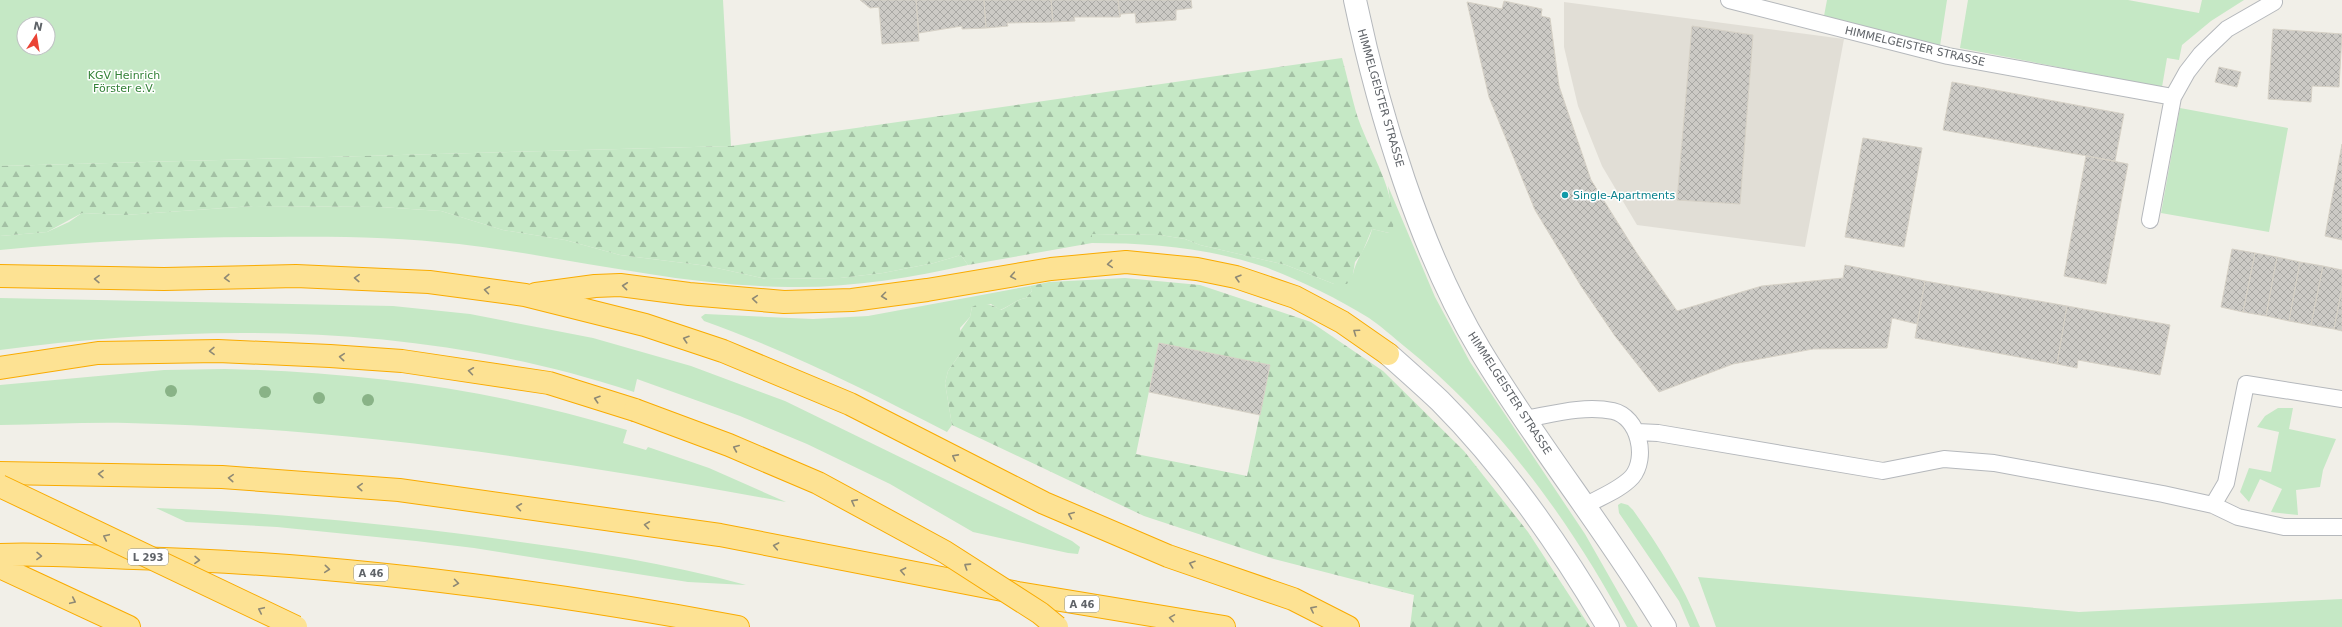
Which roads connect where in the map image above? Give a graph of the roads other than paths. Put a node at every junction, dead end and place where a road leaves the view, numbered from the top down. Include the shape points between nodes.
1 (1355, 0) edge
2 (1729, 0) edge
3 (2274, 2) dead end
4 (2173, 97) junction
5 (2150, 220) dead end
6 (0, 276) edge
7 (525, 295) junction
8 (1388, 354) joint
9 (0, 368) edge
10 (2342, 399) edge
11 (1525, 419) junction
12 (1637, 432) junction
13 (0, 473) edge
14 (0, 486) edge
15 (2213, 505) junction
16 (1585, 506) junction
17 (2342, 527) edge
18 (0, 555) edge
19 (0, 567) edge
20 (129, 627) edge
21 (296, 627) edge
22 (738, 627) edge
23 (1057, 627) edge
24 (1224, 627) edge
25 (1348, 627) edge
26 (1608, 627) edge
27 (1665, 627) edge

1 - 11 street, HIMMELGEISTER STRASSE via 1395,153 1435,261 1479,349
2 - 4 lane, HIMMELGEISTER STRASSE via 1948,56
3 - 4 lane via 2227,29 2201,54
4 - 5 lane
7 -> 6 highway via 429,282 296,276 164,279
8 -> 7 highway via 1342,322 1288,294 1236,277 1126,262 1051,269 852,300 784,302 620,285
25 -> 7 highway via 1293,599 1168,556 1044,503 850,404 723,351 645,326
8 - 26 street via 1440,401 1482,448 1543,526
23 -> 9 highway, bridge via 1040,613 945,552 818,483 729,445 635,410 548,383 402,361 218,351 98,353
10 - 15 lane via 2246,384 2226,483
11 - 12 lane via 1600,409 1615,412
11 - 16 street, HIMMELGEISTER STRASSE
12 - 15 lane via 1658,433 1883,471 1944,459 1994,464
12 - 16 lane via 1640,448 1636,470 1625,483
24 -> 13 highway, A 46 via 1018,593 720,535 399,490 222,477
21 -> 14 highway, L 293, bridge
15 - 17 lane via 2238,517 2284,527
16 - 27 street, HIMMELGEISTER STRASSE
18 -> 22 highway, A 46 via 220,560 405,575
19 -> 20 highway

